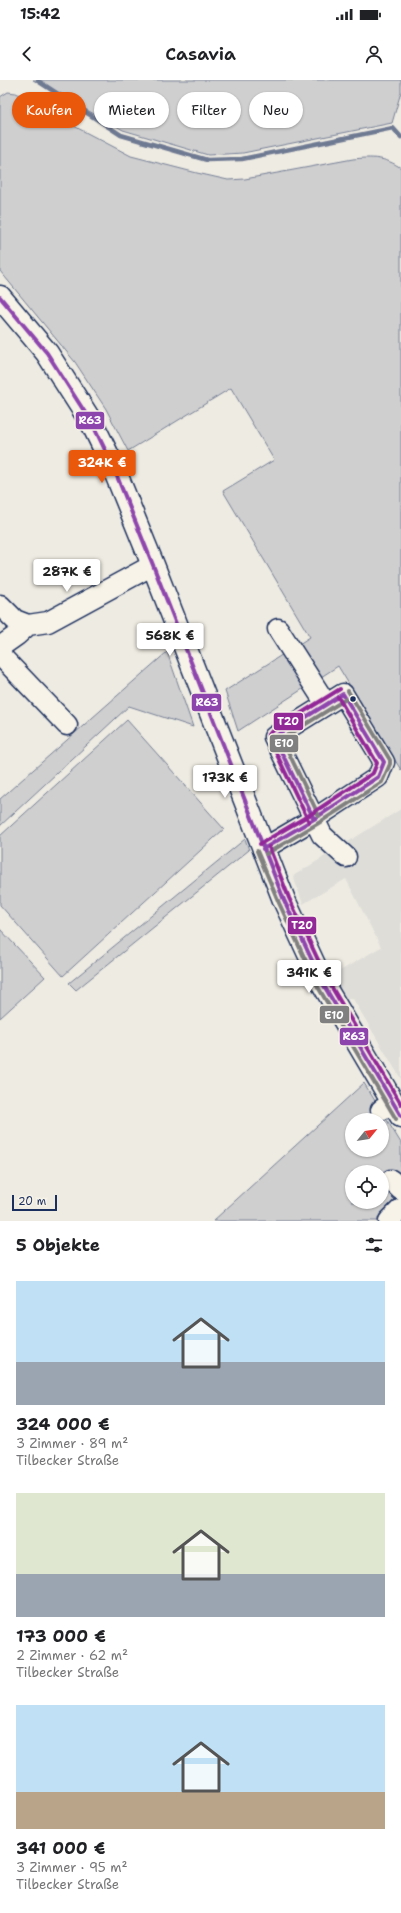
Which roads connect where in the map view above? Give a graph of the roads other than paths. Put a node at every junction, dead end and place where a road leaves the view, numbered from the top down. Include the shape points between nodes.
1 (0, 296) edge
2 (153, 565) junction
3 (0, 606) edge
4 (28, 625) junction
5 (278, 629) dead end
6 (0, 647) edge
7 (0, 655) edge
8 (326, 704) junction
9 (67, 724) dead end
10 (314, 819) junction
11 (263, 849) junction
12 (346, 857) dead end
13 (392, 1109) edge
14 (401, 1210) edge
15 (389, 1221) edge

1 - 2 main road via 47,353 93,425 112,464
2 - 4 street via 48,622
2 - 11 main road
3 - 4 street via 15,620
4 - 6 street
5 - 8 street
7 - 9 street
8 - 10 street via 274,737
8 - 10 street via 343,694 384,762 378,777
10 - 11 street
10 - 12 street via 322,835
11 - 13 main road via 323,984
14 - 15 street

